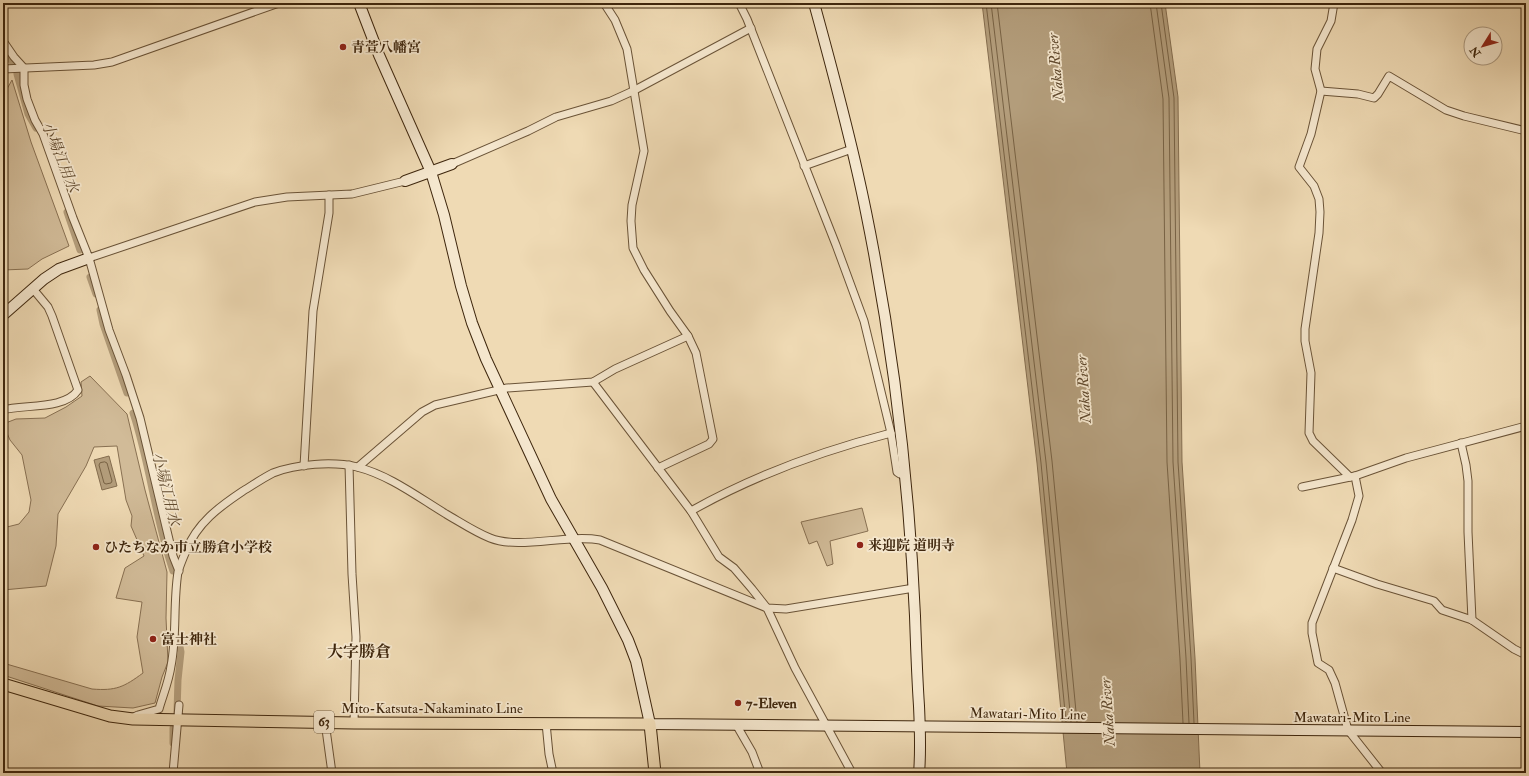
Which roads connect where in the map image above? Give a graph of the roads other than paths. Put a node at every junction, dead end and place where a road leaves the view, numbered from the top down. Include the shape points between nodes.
1 (279, 3) edge
2 (359, 3) edge
3 (604, 3) edge
4 (739, 3) edge
5 (814, 3) edge
6 (1334, 3) edge
7 (751, 28) junction
8 (3, 41) edge
9 (24, 68) junction
10 (3, 69) edge
11 (633, 91) junction
12 (1321, 91) junction
13 (1526, 112) edge
14 (1526, 125) edge
15 (1526, 131) edge
16 (852, 149) junction
17 (452, 164) joint
18 (804, 166) junction
19 (431, 172) junction
20 (405, 181) joint
21 (328, 195) junction
22 (89, 258) junction
23 (33, 289) junction
24 (3, 316) edge
25 (688, 336) junction
26 (593, 382) junction
27 (500, 390) junction
28 (3, 410) edge
29 (1526, 426) edge
30 (891, 432) junction
31 (1461, 443) junction
32 (304, 466) junction
33 (349, 466) junction
34 (358, 467) junction
35 (658, 468) junction
36 (906, 476) junction
37 (1353, 476) junction
38 (1302, 487) dead end
39 (690, 511) junction
40 (574, 538) junction
41 (1333, 568) junction
42 (178, 571) junction
43 (914, 588) junction
44 (767, 608) junction
45 (1472, 620) junction
46 (1526, 655) edge
47 (3, 684) edge
48 (179, 705) dead end
49 (133, 719) junction
50 (179, 720) junction
51 (325, 722) junction
52 (354, 723) junction
53 (546, 723) junction
54 (650, 724) junction
55 (737, 726) junction
56 (827, 726) junction
57 (920, 727) junction
58 (1348, 730) junction
59 (1526, 732) edge
60 (173, 773) edge
61 (332, 773) edge
62 (553, 773) edge
63 (655, 773) edge
64 (760, 773) edge
65 (852, 773) edge
66 (919, 773) edge
67 (1382, 773) edge

1 - 9 street via 112,62
2 - 19 street
3 - 11 street via 615,20 627,49
4 - 7 street
5 - 16 street
6 - 12 street via 1331,21 1317,49 1314,69
7 - 11 street
7 - 18 street
8 - 9 street
9 - 10 street
9 - 22 street via 27,99 43,134
11 - 17 street via 611,101 556,117
11 - 25 street via 644,151 630,221 633,248 666,305
12 - 15 street via 1374,98 1389,76 1446,110
12 - 37 street via 1311,134 1299,168 1314,186 1320,199 1319,233 1305,329 1311,373 1309,434 1313,441
13 - 14 street
16 - 18 street
16 - 36 street via 878,276
17 - 19 street
18 - 30 street via 864,321
19 - 20 street
19 - 27 street via 460,286 472,323
20 - 21 street via 352,194
21 - 22 street via 255,202
21 - 32 street via 329,213 313,311
22 - 23 street via 58,269
22 - 42 street via 109,330 140,418
23 - 24 street
23 - 28 street via 52,316 78,390 69,398 48,405
25 - 26 street via 615,369
25 - 35 street via 696,354 713,439 709,444
26 - 27 street
26 - 35 street
27 - 34 street via 435,405 422,412
27 - 40 street via 551,499
29 - 31 street
30 - 36 street via 897,472
30 - 39 street via 759,476
31 - 37 street
31 - 45 street via 1468,481
32 - 33 street
32 - 42 street via 282,470 264,478 221,506 193,535
33 - 34 street
33 - 52 street via 356,636
34 - 40 street via 381,476 491,538 518,542
35 - 39 street
36 - 43 street
37 - 38 street
37 - 41 street via 1359,496
39 - 44 street via 719,557 734,568
40 - 44 street via 600,540
40 - 54 street via 628,640 636,661
41 - 45 street via 1434,601 1442,610
41 - 58 street via 1312,623 1312,633 1318,663 1329,670 1335,682
42 - 49 street via 172,666 159,709
43 - 44 street via 786,610
43 - 57 street
44 - 56 street via 795,668
45 - 46 street
47 - 49 main road, Mito-Katsuta-Nakaminato Line / 63 via 110,716
48 - 50 street
49 - 50 main road, Mito-Katsuta-Nakaminato Line / 63
50 - 51 main road, Mito-Katsuta-Nakaminato Line / 63
50 - 60 street
51 - 52 main road, Mito-Katsuta-Nakaminato Line / 63
51 - 61 street
52 - 53 main road, Mito-Katsuta-Nakaminato Line / 63
53 - 54 main road, Mito-Katsuta-Nakaminato Line / 63
53 - 62 street
54 - 55 street, Mawatari-Mito Line
54 - 63 main road
55 - 56 street, Mawatari-Mito Line
55 - 64 street via 752,752
56 - 57 street, Mawatari-Mito Line
56 - 65 street
57 - 58 street, Mawatari-Mito Line
57 - 66 street
58 - 59 street, Mawatari-Mito Line
58 - 67 street

